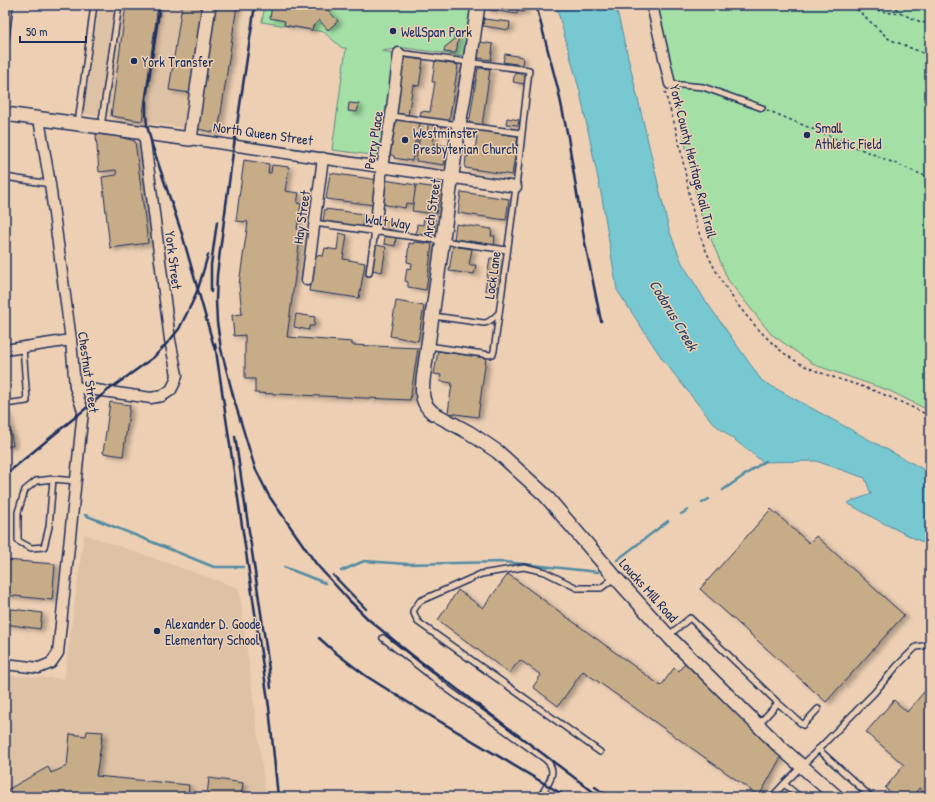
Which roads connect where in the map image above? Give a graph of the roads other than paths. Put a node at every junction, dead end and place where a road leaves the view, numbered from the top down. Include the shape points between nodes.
1 (10, 5) edge
2 (94, 5) edge
3 (119, 5) edge
4 (209, 5) edge
5 (478, 5) edge
6 (652, 5) edge
7 (5, 47) edge
8 (399, 53) joint
9 (470, 62) junction
10 (667, 86) joint
11 (762, 108) road end
12 (5, 114) edge
13 (391, 116) junction
14 (39, 119) junction
15 (78, 124) junction
16 (459, 125) junction
17 (101, 127) junction
18 (144, 133) junction
19 (522, 133) junction
20 (190, 139) junction
21 (323, 158) junction
22 (382, 167) junction
23 (5, 177) edge
24 (452, 177) junction
25 (50, 184) junction
26 (516, 186) junction
27 (314, 223) junction
28 (375, 231) junction
29 (443, 240) junction
30 (507, 250) junction
31 (369, 273) dead end
32 (306, 280) dead end
33 (499, 314) junction
34 (432, 316) junction
35 (71, 340) junction
36 (428, 346) junction
37 (23, 347) junction
38 (5, 350) edge
39 (75, 387) junction
40 (5, 404) edge
41 (433, 413) joint
42 (54, 479) junction
43 (76, 481) junction
44 (615, 577) junction
45 (669, 636) junction
46 (383, 638) dead end
47 (930, 645) edge
48 (5, 664) edge
49 (778, 703) junction
50 (818, 709) dead end
51 (758, 725) junction
52 (818, 749) junction
53 (600, 752) dead end
54 (802, 766) junction
55 (784, 784) junction
56 (540, 797) edge
57 (772, 797) edge
58 (800, 797) edge
59 (837, 797) edge
60 (871, 797) edge

1 - 7 lane
2 - 15 lane
3 - 17 lane
4 - 20 street
5 - 9 street, Arch Street
6 - 10 street
8 - 9 lane
8 - 13 street, Perry Place
9 - 16 street, Arch Street
9 - 19 lane, Lock Lane via 529,70
10 - 11 lane via 703,87
12 - 14 street, North Queen Street
13 - 16 lane
13 - 22 street, Perry Place
14 - 15 street, North Queen Street
14 - 25 street, Chestnut Street
15 - 17 street, North Queen Street
16 - 19 lane
16 - 24 street, Arch Street
17 - 18 street, North Queen Street
18 - 20 street, North Queen Street
18 - 39 street, York Street via 170,340 177,375 171,390 162,396 151,398
19 - 26 lane, Lock Lane
20 - 21 street, North Queen Street
21 - 22 street, North Queen Street
21 - 27 street, Hay Street
22 - 24 street, North Queen Street
22 - 28 street, Perry Place
23 - 25 lane
24 - 26 street, North Queen Street
24 - 29 street, Arch Street
25 - 35 street, Chestnut Street
26 - 30 lane, Lock Lane
27 - 28 lane, Walt Way
27 - 32 street, Hay Street
28 - 29 lane, Walt Way
28 - 31 lane
29 - 30 lane, Walt Way
29 - 34 street, Arch Street
30 - 33 lane, Lock Lane
33 - 34 lane via 487,323
33 - 36 lane, Lock Lane via 493,354
34 - 36 street, Arch Street
35 - 37 street
35 - 39 street, Chestnut Street
36 - 41 street, Arch Street via 422,393 428,409
37 - 38 street
37 - 40 lane via 27,401
39 - 43 street, Chestnut Street via 83,411
41 - 44 street, Loucks Mill Road via 498,452 545,495
42 - 42 lane via 36,481 25,490 18,512 18,542 32,548 44,547 49,527
42 - 43 lane
43 - 48 street, Chestnut Street via 58,653 51,663 39,668
44 - 45 street, Loucks Mill Road
44 - 53 lane via 601,588 577,588 545,572 524,567 481,574 420,601 413,611 418,622
45 - 49 lane via 690,618
45 - 51 street, Loucks Mill Road
46 - 56 lane via 550,764 551,777
47 - 52 lane via 916,647
49 - 50 lane via 803,725
49 - 51 lane
51 - 54 street, Loucks Mill Road
52 - 54 lane
52 - 60 lane
54 - 55 lane
54 - 59 street, Loucks Mill Road
55 - 57 lane
55 - 58 lane

